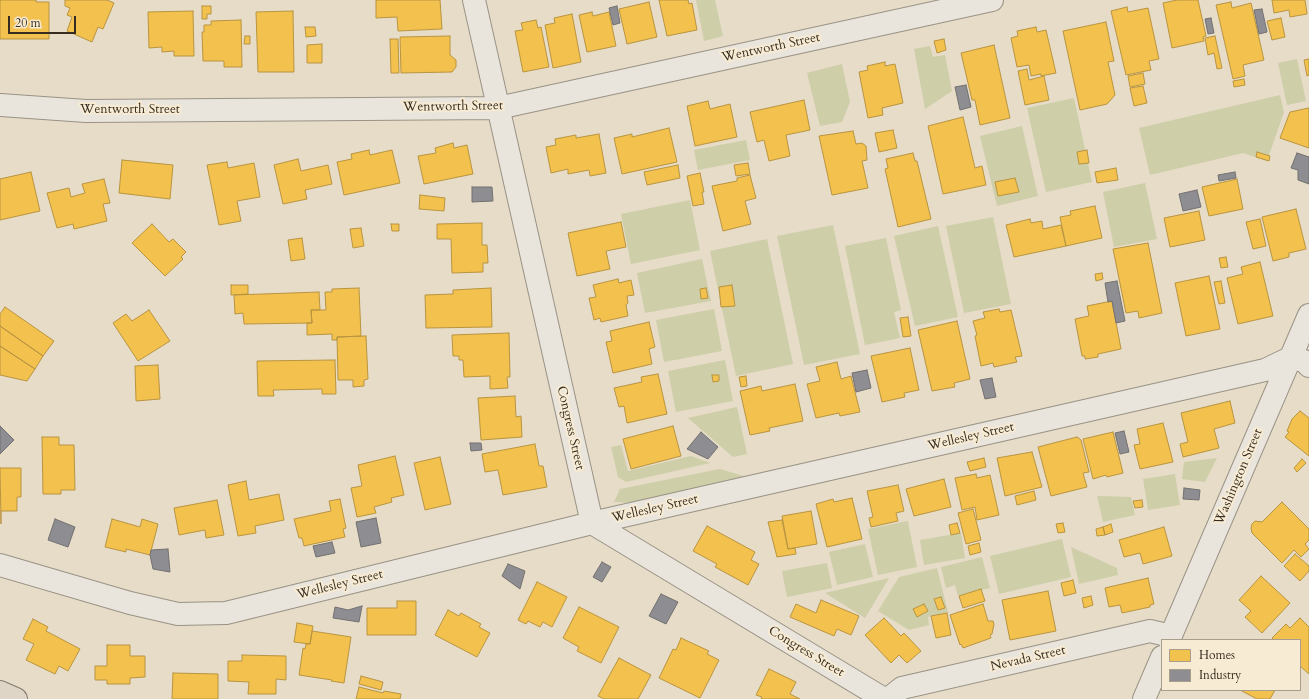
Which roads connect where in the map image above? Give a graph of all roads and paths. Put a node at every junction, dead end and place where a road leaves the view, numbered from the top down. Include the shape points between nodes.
1 (474, 0) edge
2 (992, 0) edge
3 (0, 105) edge
4 (498, 108) junction
5 (1309, 315) edge
6 (1300, 362) edge
7 (592, 523) junction
8 (0, 565) edge
9 (1170, 638) edge
10 (1161, 658) edge
11 (0, 692) edge
12 (16, 699) edge
13 (884, 699) edge
14 (888, 699) edge
15 (1144, 699) edge

1 - 4 street, Congress Street
2 - 4 street, Wentworth Street
3 - 4 street, Wentworth Street via 86,111
4 - 7 street, Congress Street
5 - 6 street, Washington Street
6 - 7 street, Wellesley Street
6 - 9 street, Washington Street
7 - 8 street, Wellesley Street via 226,613 178,614 130,604
7 - 13 street, Congress Street
9 - 14 street, Nevada Street via 1150,631 902,688
10 - 15 street
11 - 12 main road

